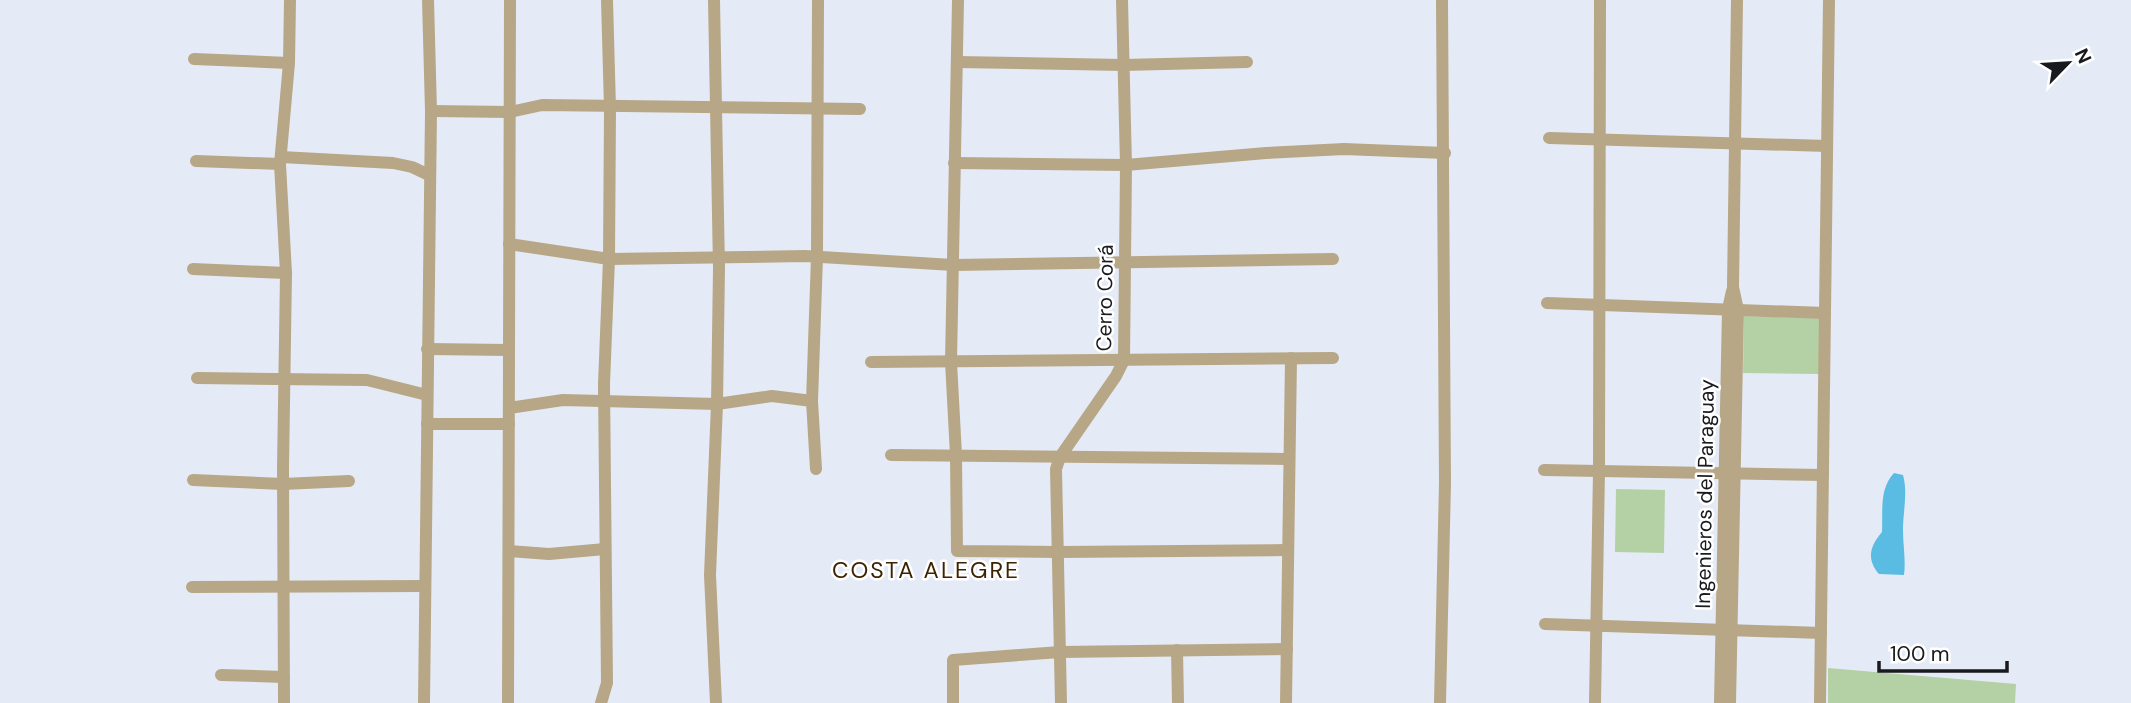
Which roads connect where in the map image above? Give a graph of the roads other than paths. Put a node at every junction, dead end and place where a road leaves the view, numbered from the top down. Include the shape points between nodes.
1 (290, 0) edge
2 (428, 0) edge
3 (510, 0) edge
4 (607, 0) edge
5 (714, 0) edge
6 (818, 0) edge
7 (958, 0) edge
8 (1122, 0) edge
9 (1442, 0) edge
10 (1601, 0) edge
11 (1737, 0) edge
12 (1829, 0) edge
13 (194, 59) dead end
14 (957, 62) junction
15 (1247, 62) dead end
16 (289, 63) junction
17 (1123, 65) junction
18 (610, 107) junction
19 (716, 108) junction
20 (817, 109) junction
21 (860, 110) dead end
22 (430, 111) junction
23 (510, 112) junction
24 (1549, 138) dead end
25 (1600, 139) junction
26 (1735, 144) junction
27 (1827, 146) junction
28 (1445, 153) junction
29 (195, 161) dead end
30 (281, 161) junction
31 (954, 163) junction
32 (1126, 165) junction
33 (429, 176) junction
34 (509, 244) junction
35 (718, 257) junction
36 (817, 257) junction
37 (609, 259) junction
38 (1333, 259) dead end
39 (1126, 262) junction
40 (953, 265) junction
41 (193, 269) dead end
42 (286, 274) junction
43 (1546, 303) dead end
44 (1599, 305) junction
45 (1733, 309) junction
46 (1825, 313) junction
47 (427, 349) junction
48 (509, 350) junction
49 (1291, 358) junction
50 (1333, 358) dead end
51 (1124, 360) junction
52 (871, 362) dead end
53 (951, 362) junction
54 (198, 378) dead end
55 (284, 380) junction
56 (427, 395) junction
57 (812, 401) junction
58 (604, 402) junction
59 (718, 404) junction
60 (509, 408) junction
61 (427, 424) junction
62 (509, 424) junction
63 (891, 455) dead end
64 (956, 455) junction
65 (1060, 457) junction
66 (1289, 459) junction
67 (816, 469) dead end
68 (1544, 470) dead end
69 (1599, 471) junction
70 (1729, 474) junction
71 (1823, 475) junction
72 (193, 480) dead end
73 (349, 481) dead end
74 (283, 484) junction
75 (605, 549) junction
76 (1288, 550) junction
77 (509, 551) junction
78 (1058, 552) junction
79 (425, 586) junction
80 (192, 587) dead end
81 (283, 588) junction
82 (1545, 624) dead end
83 (1596, 626) junction
84 (1726, 630) junction
85 (1821, 633) junction
86 (1287, 649) junction
87 (1177, 650) junction
88 (1060, 652) junction
89 (221, 675) dead end
90 (284, 677) junction
91 (284, 703) edge
92 (424, 703) edge
93 (508, 703) edge
94 (601, 703) edge
95 (716, 703) edge
96 (953, 703) edge
97 (1060, 703) edge
98 (1178, 703) edge
99 (1286, 703) edge
100 (1440, 703) edge
101 (1595, 703) edge
102 (1720, 703) edge
103 (1730, 703) edge
104 (1820, 703) edge

1 - 16 street
2 - 22 street
3 - 23 street
4 - 18 street
5 - 19 street
6 - 20 street
7 - 14 street
8 - 17 street, Cerro Corá
9 - 28 street
10 - 25 street
11 - 26 street, Ingenieros del Paraguay
12 - 27 street
13 - 16 street
14 - 17 street
14 - 31 street
15 - 17 street
16 - 30 street
17 - 32 street, Cerro Corá
18 - 19 street
18 - 23 street via 542,105
18 - 37 street
19 - 20 street
19 - 35 street
20 - 21 street
20 - 36 street
22 - 23 street
22 - 33 street
23 - 34 street
24 - 25 street
25 - 26 street
25 - 44 street
26 - 27 street
26 - 45 street, Ingenieros del Paraguay
27 - 46 street
28 - 32 street via 1344,149
28 - 100 street
29 - 30 street
30 - 33 street via 400,164
30 - 42 street
31 - 32 street
31 - 40 street
32 - 39 street, Cerro Corá
33 - 47 street
34 - 37 street
34 - 48 street
35 - 36 street
35 - 37 street
35 - 59 street
36 - 40 street
36 - 57 street
37 - 58 street
38 - 39 street
39 - 40 street
39 - 51 street, Cerro Corá
40 - 53 street
41 - 42 street
42 - 55 street
43 - 44 street
44 - 45 street
44 - 69 street
45 - 46 street
45 - 70 street, Ingenieros del Paraguay
46 - 71 street
47 - 48 street
47 - 56 street
48 - 60 street
49 - 50 street
49 - 51 street
49 - 66 street
51 - 53 street
51 - 65 street, Cerro Corá
52 - 53 street
53 - 64 street
54 - 55 street
55 - 56 street via 367,380
55 - 74 street
56 - 61 street
57 - 59 street via 772,397
57 - 67 street
58 - 59 street
58 - 60 street via 551,400
58 - 75 street
59 - 95 street via 710,575
60 - 62 street
61 - 62 street
61 - 79 street
62 - 77 street
63 - 64 street
64 - 65 street
64 - 78 street via 957,551
65 - 66 street
65 - 78 street, Cerro Corá via 1056,469
66 - 76 street
68 - 69 street
69 - 70 street
69 - 83 street
70 - 71 street
70 - 84 street, Ingenieros del Paraguay
71 - 85 street
72 - 74 street
73 - 74 street
74 - 81 street
75 - 77 street via 549,554
75 - 94 street via 607,683
76 - 78 street
76 - 86 street
77 - 93 street
78 - 88 street, Cerro Corá
79 - 81 street
79 - 92 street
80 - 81 street
81 - 90 street
82 - 83 street
83 - 84 street
83 - 101 street
84 - 85 street
84 - 102 street, Ingenieros del Paraguay
84 - 103 street, Ingenieros del Paraguay
85 - 104 street
86 - 87 street
86 - 99 street
87 - 88 street
87 - 98 street
88 - 96 street via 953,660
88 - 97 street, Cerro Corá
89 - 90 street
90 - 91 street

